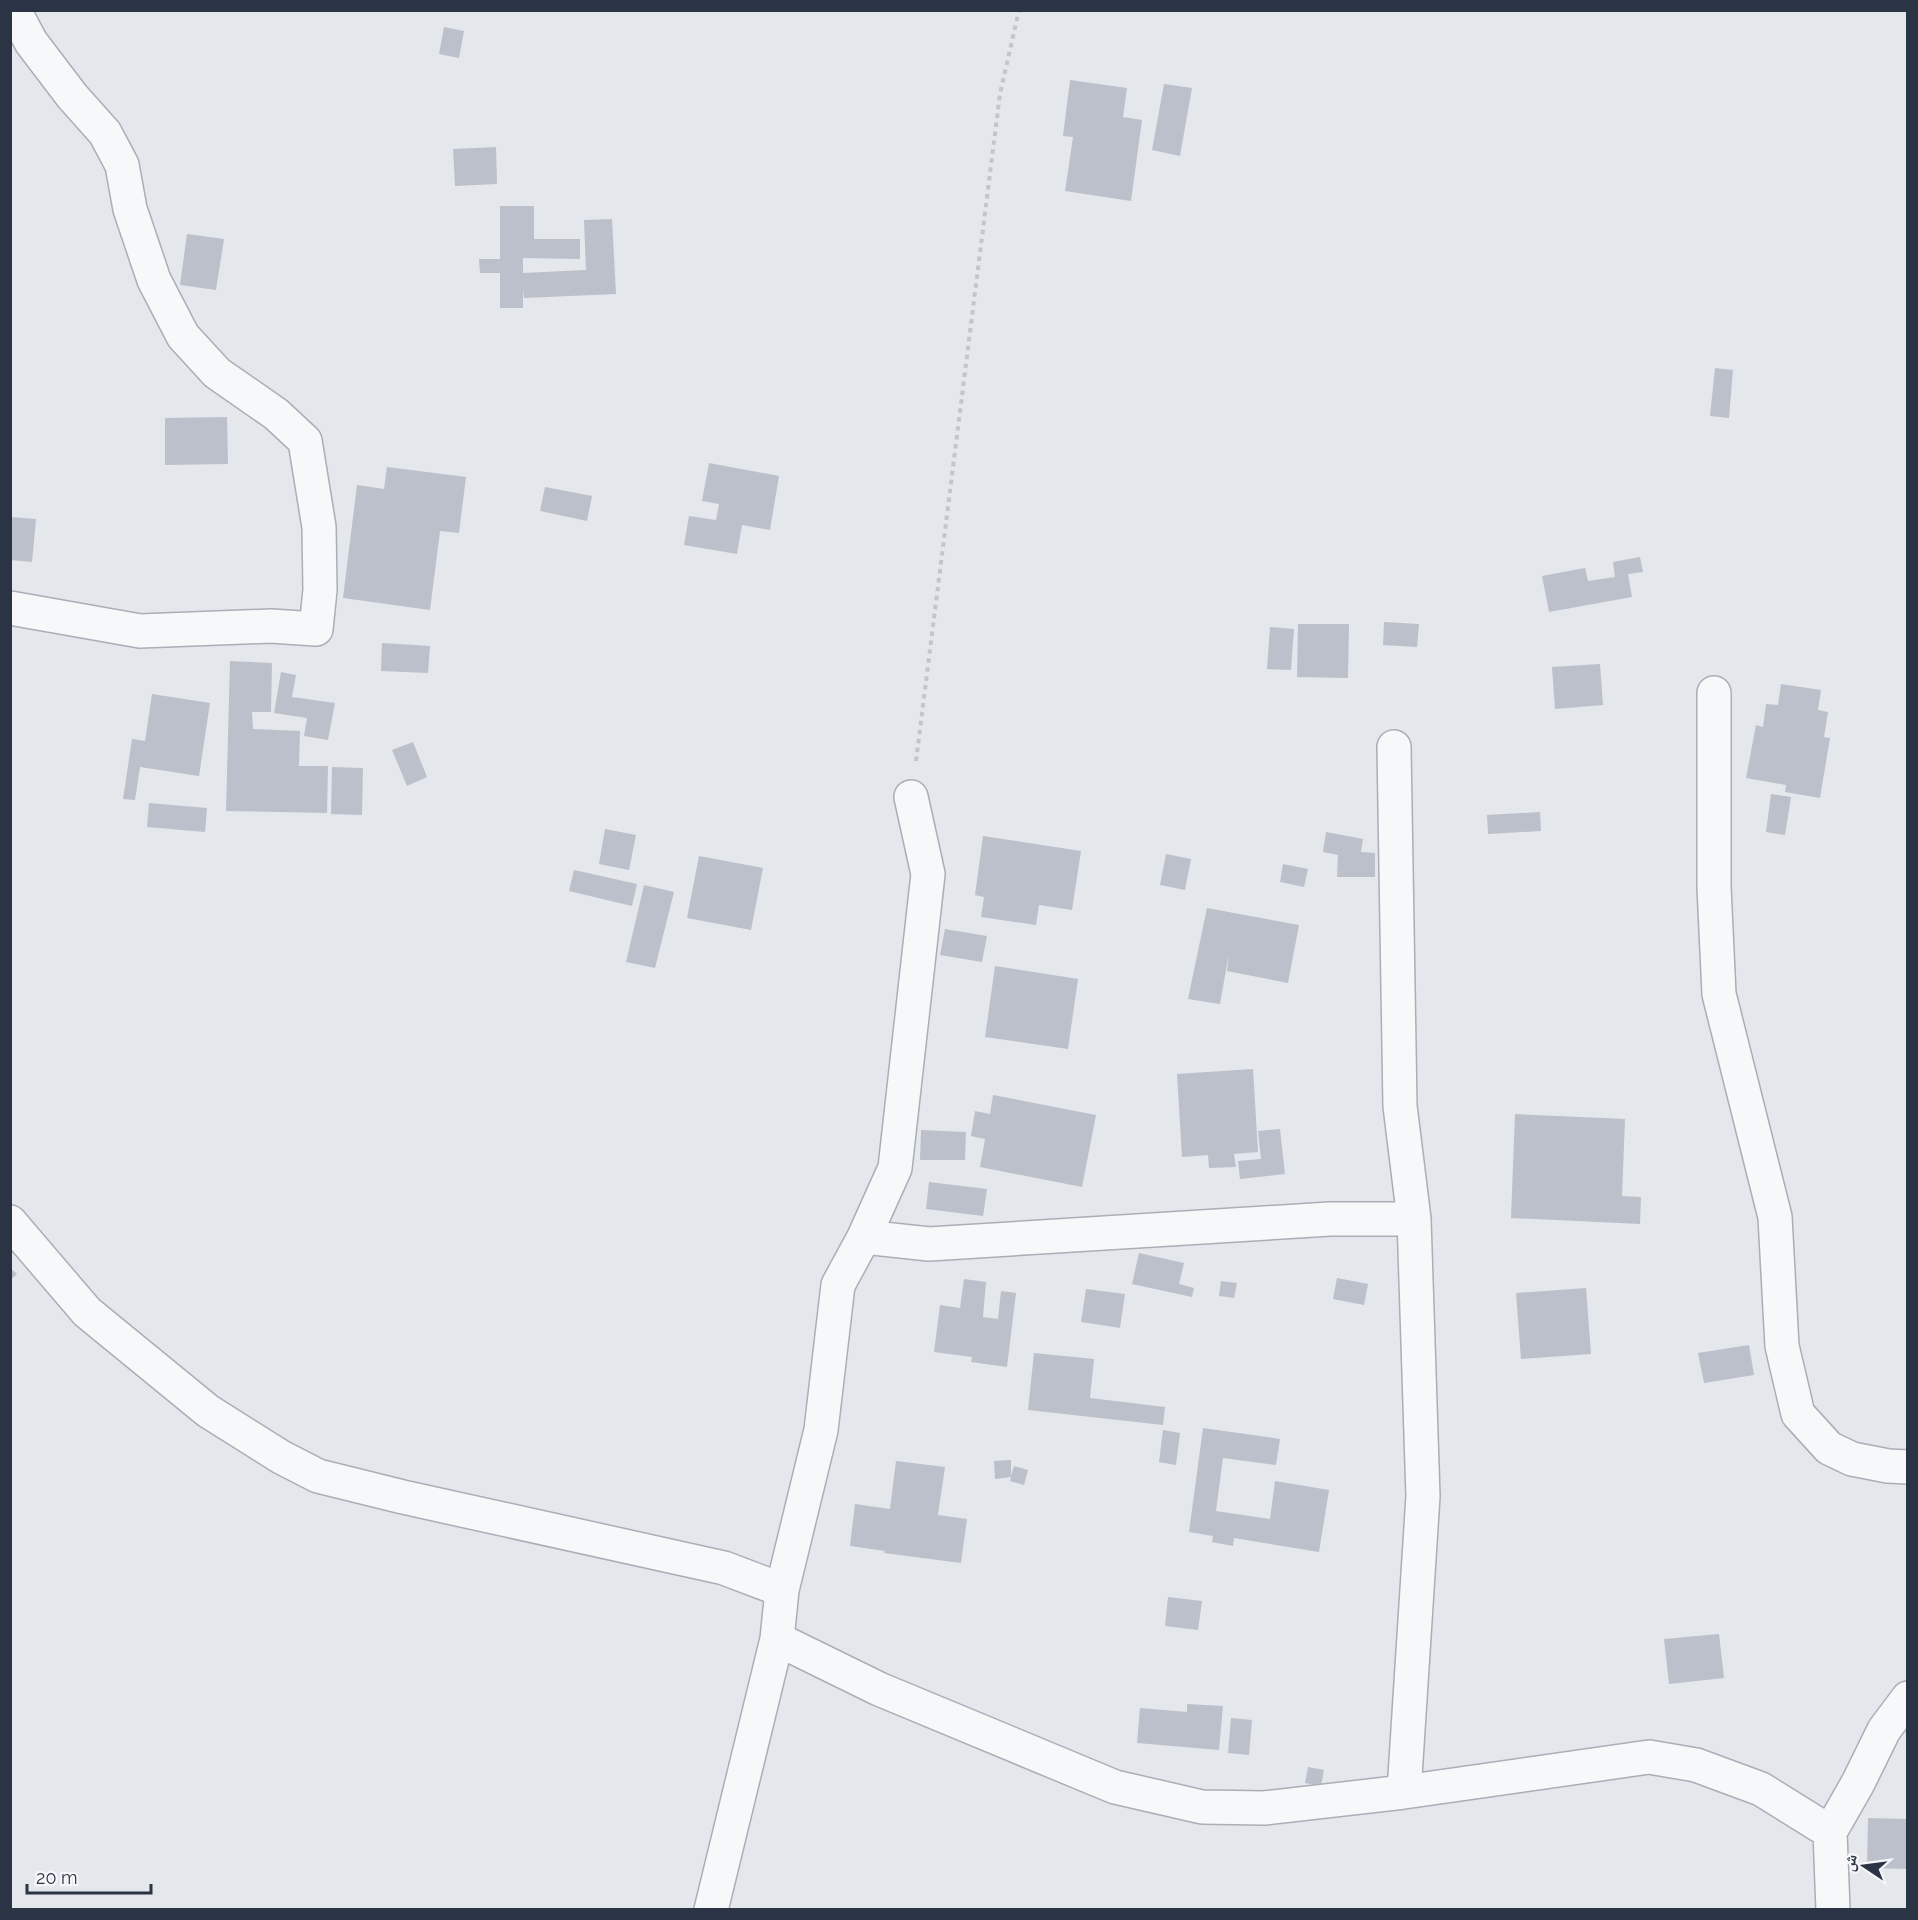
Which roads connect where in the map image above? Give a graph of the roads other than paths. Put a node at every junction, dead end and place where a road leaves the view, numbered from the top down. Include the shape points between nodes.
1 (14, 10) edge
2 (10, 608) edge
3 (1714, 693) dead end
4 (1394, 747) dead end
5 (911, 797) road end
6 (1414, 1219) junction
7 (10, 1222) edge
8 (864, 1237) junction
9 (1908, 1467) edge
10 (782, 1590) junction
11 (777, 1638) junction
12 (1908, 1698) edge
13 (1404, 1792) junction
14 (1830, 1832) junction
15 (711, 1910) edge
16 (1833, 1910) edge

1 - 2 street via 31,42 105,134 122,165 130,209 154,280 183,336 217,374 276,414 305,441 319,526 320,590 316,629 271,626 140,631
3 - 9 street via 1714,887 1719,994 1774,1217 1782,1346 1797,1414 1829,1448 1852,1460
4 - 6 street via 1401,1106
5 - 8 street via 928,874 895,1168
6 - 8 street via 1330,1219 929,1244
6 - 13 street via 1424,1496
7 - 10 street via 87,1312 208,1411 318,1476 724,1568
8 - 10 street via 838,1286 821,1430
10 - 11 street
11 - 13 street via 879,1689 1114,1787 1202,1807 1264,1808
11 - 15 street
12 - 14 street via 1884,1730
13 - 14 street via 1649,1757 1696,1765 1761,1789
14 - 16 street

